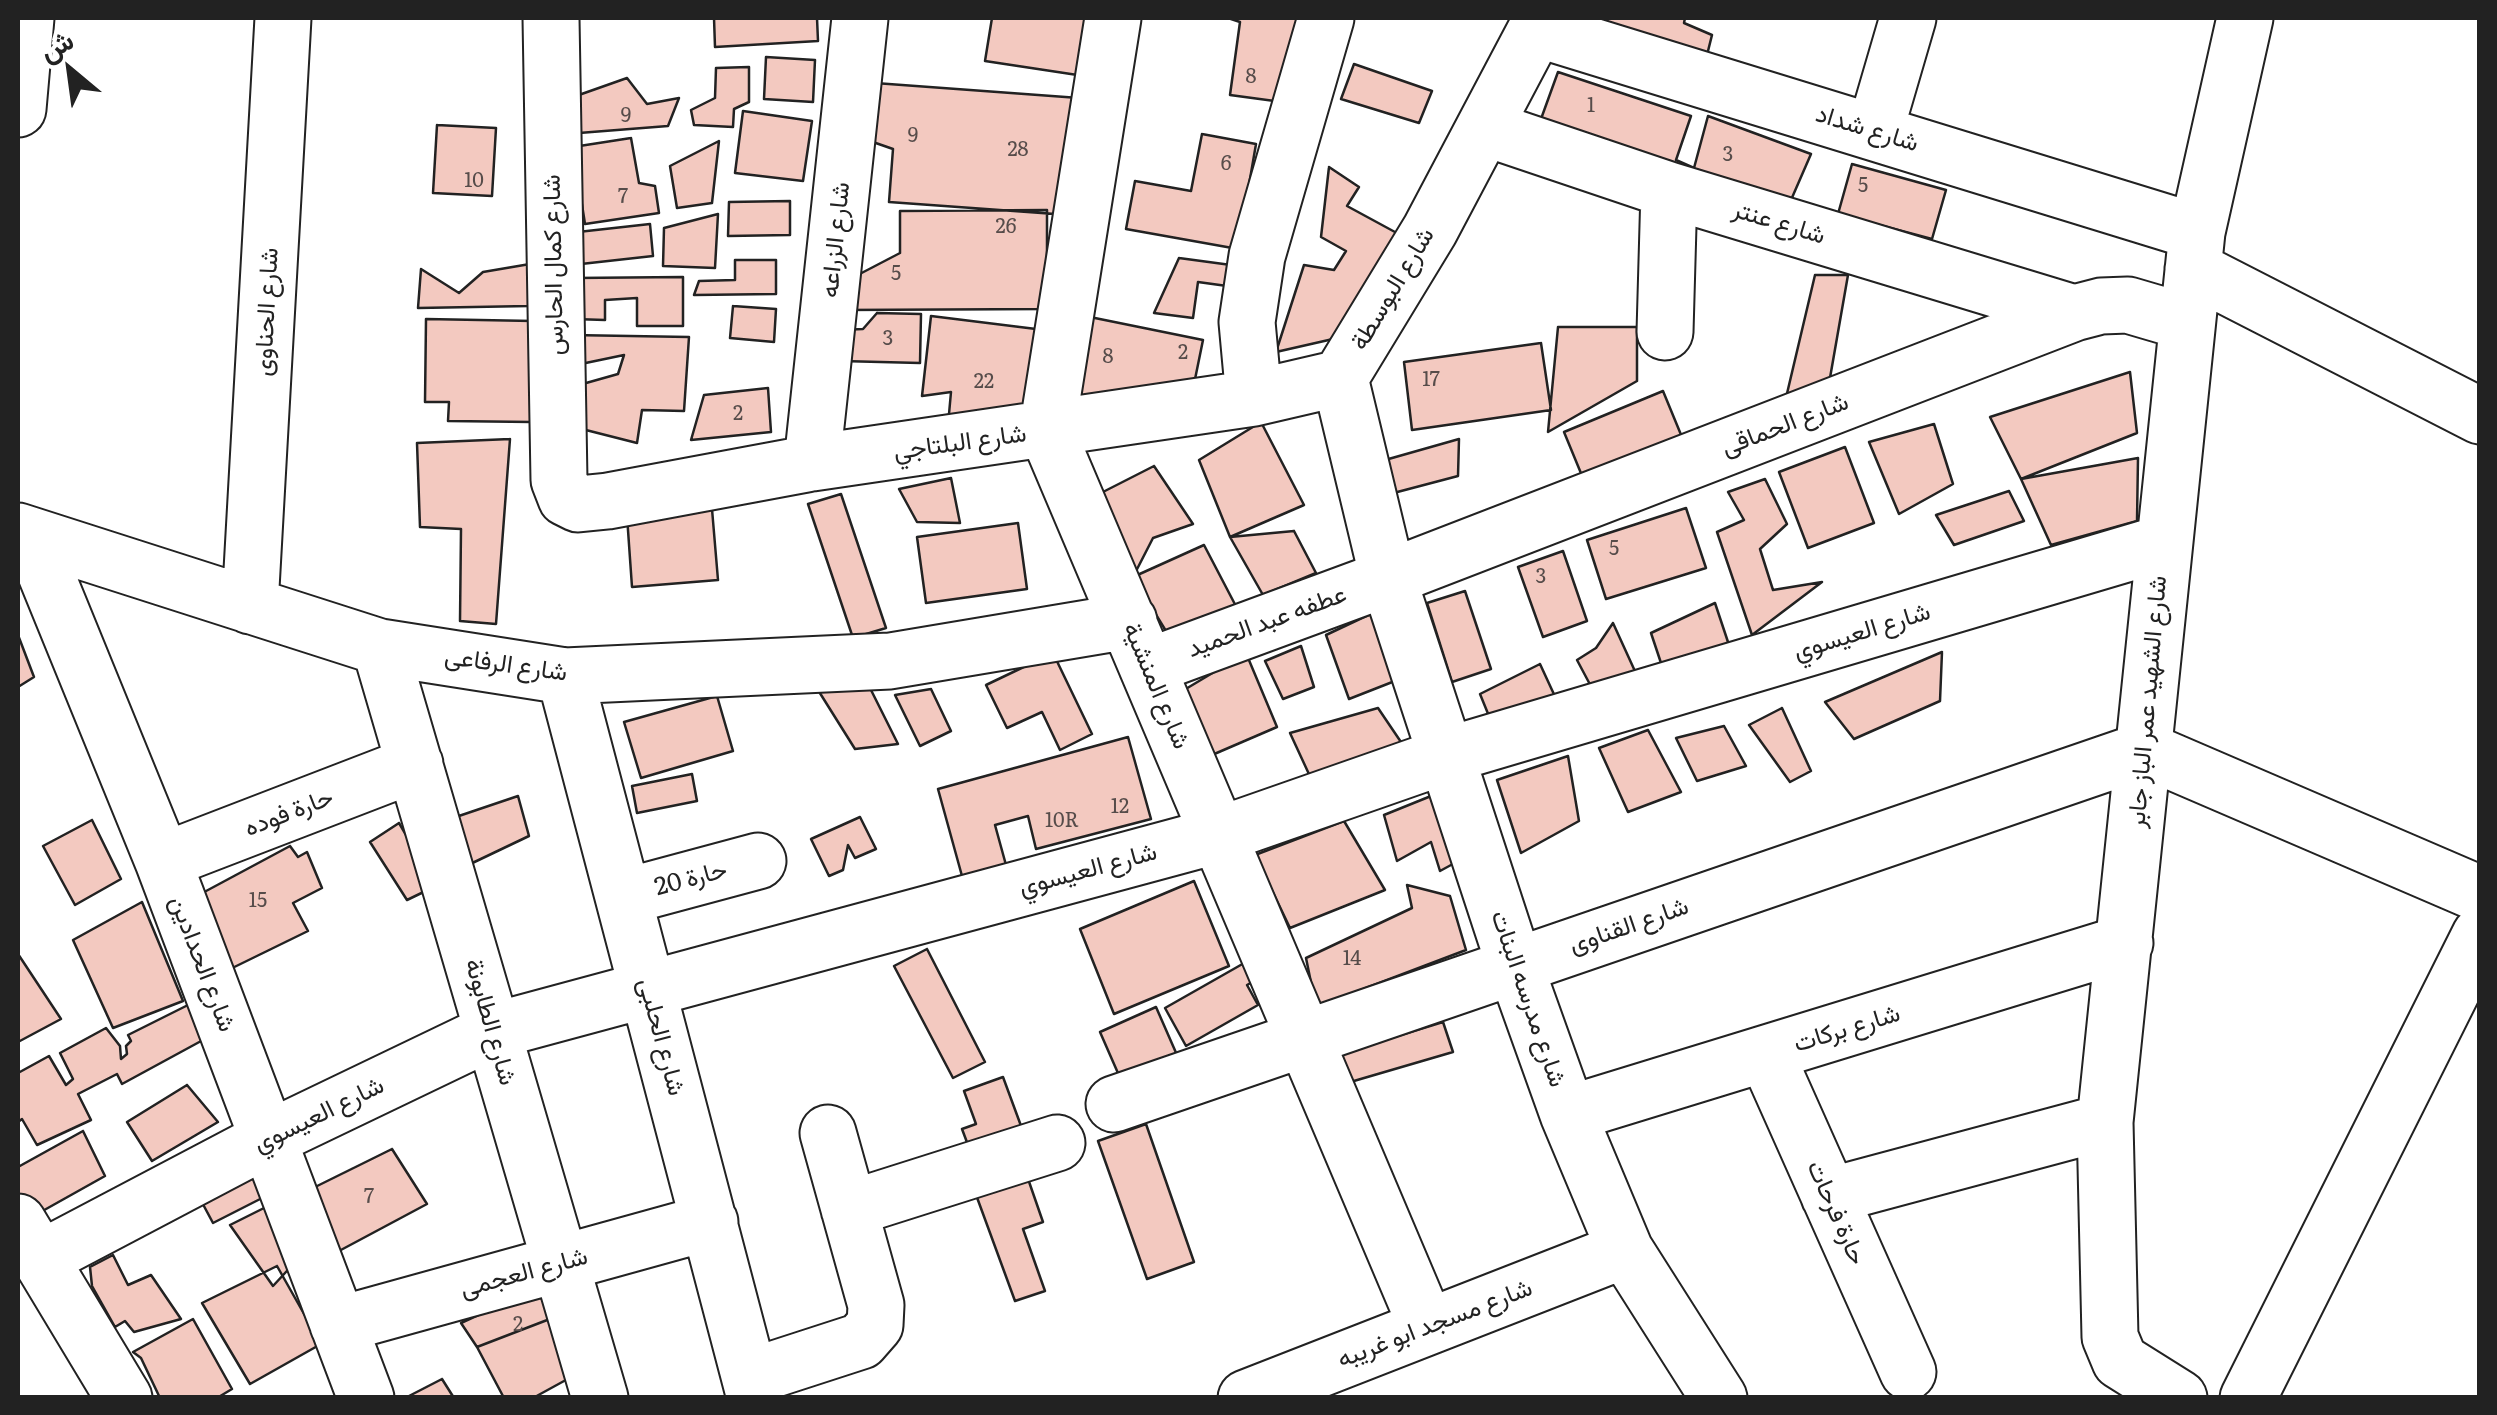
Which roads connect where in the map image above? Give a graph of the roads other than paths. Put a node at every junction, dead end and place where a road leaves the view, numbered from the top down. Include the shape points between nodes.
1 (26, 18) edge
2 (283, 18) edge
3 (550, 18) edge
4 (860, 18) edge
5 (1113, 18) edge
6 (1326, 18) edge
7 (1908, 18) edge
8 (2245, 18) edge
9 (1539, 24) edge
10 (18, 110) edge
11 (1485, 128) junction
12 (1875, 131) junction
13 (1668, 190) junction
14 (2195, 250) junction
15 (2074, 313) junction
16 (2186, 322) junction
17 (1665, 332) dead end
18 (1340, 378) junction
19 (1254, 398) junction
20 (2480, 416) edge
21 (1047, 430) junction
22 (812, 463) junction
23 (578, 504) joint
24 (24, 533) edge
25 (2163, 543) junction
26 (1388, 578) junction
27 (250, 606) junction
28 (1138, 644) junction
29 (380, 647) junction
30 (565, 676) junction
31 (2145, 750) junction
32 (1448, 756) junction
33 (415, 764) junction
34 (1219, 835) junction
35 (163, 861) junction
36 (758, 861) dead end
37 (2480, 894) edge
38 (624, 897) junction
39 (2480, 935) edge
40 (2126, 943) junction
41 (1515, 966) junction
42 (647, 987) junction
43 (492, 1031) junction
44 (1305, 1039) junction
45 (1766, 1054) junction
46 (1114, 1104) dead end
47 (1568, 1114) junction
48 (2104, 1122) junction
49 (828, 1133) dead end
50 (268, 1139) junction
51 (1057, 1143) dead end
52 (1829, 1196) junction
53 (849, 1209) junction
54 (710, 1222) junction
55 (29, 1241) edge
56 (1624, 1250) junction
57 (561, 1263) junction
58 (338, 1324) junction
59 (1427, 1327) junction
60 (1908, 1372) dead end
61 (1318, 1385) edge
62 (752, 1387) edge
63 (2144, 1391) edge
64 (124, 1398) edge
65 (366, 1398) edge
66 (600, 1398) edge
67 (1246, 1398) edge
68 (1719, 1398) edge
69 (2248, 1398) edge

1 - 10 street
2 - 27 street, شارع الحناوى
3 - 23 street, شارع كمال الحارس via 559,480 566,498
4 - 22 street, شارع الزراعه
5 - 21 street
6 - 19 street via 1257,256 1247,322
7 - 12 street
8 - 14 street, شارع الشهيد عمر الباز جابر
9 - 11 street, شارع البوسطة
9 - 12 street, شارع شداد
11 - 13 street, شارع عنتر
11 - 18 street, شارع البوسطة
12 - 14 street, شارع شداد
13 - 15 street, شارع عنتر
13 - 17 street
14 - 16 street, شارع الشهيد عمر الباز جابر
14 - 20 street, شارع شداد
15 - 16 street, شارع الحماقى via 2128,305
15 - 26 street, شارع الحماقى
16 - 25 street, شارع الشهيد عمر الباز جابر
18 - 19 street, شارع البلتاجي
18 - 26 street, شارع البوسطة
19 - 21 street, شارع البلتاجي
21 - 22 street, شارع البلتاجي
21 - 28 street, شارع المنشية
22 - 23 street, شارع البلتاجي
24 - 27 street, شارع الرفاعى
24 - 35 street, شارع الحدادين
25 - 31 street, شارع الشهيد عمر الباز جابر
25 - 32 street, شارع العيسوي
26 - 28 street, عطفه عبد الحميد
26 - 32 street, شارع مدرسه البنات
27 - 29 street, شارع الرفاعى
28 - 30 street, شارع الرفاعى
28 - 34 street, شارع المنشية
29 - 30 street, شارع الرفاعى
29 - 33 street, شارع الطابونة
30 - 38 street, شارع الحلبى
31 - 37 street
31 - 40 street, شارع الشهيد عمر الباز جابر
31 - 41 street, شارع القناوى
32 - 34 street, شارع العيسوي
32 - 41 street, شارع مدرسه البنات
33 - 35 street, حارة فوده
33 - 43 street, شارع الطابونة
34 - 42 street, شارع العيسوي
34 - 44 street, شارع المنشية
35 - 50 street, شارع الحدادين
36 - 38 street, حارة 20
38 - 42 street, شارع الحلبى
39 - 69 street
40 - 45 street, شارع بركات
40 - 48 street, شارع الشهيد عمر الباز جابر
41 - 44 street, شارع القناوى
41 - 47 street, شارع مدرسه البنات
42 - 43 street, شارع العيسوي
42 - 54 street, شارع الحلبى
43 - 50 street, شارع العيسوي
43 - 57 street, شارع الطابونة
44 - 46 street, شارع القناوى
44 - 59 street, شارع المنشية
45 - 47 street, شارع بركات
45 - 52 street, حارة فرحات
47 - 56 street, شارع مدرسه البنات
48 - 52 street
48 - 63 street, شارع الشهيد عمر الباز جابر via 2110,1338
49 - 53 street
50 - 55 street, شارع العيسوي
50 - 58 street, شارع الحدادين
51 - 53 street
52 - 60 street, حارة فرحات
53 - 62 street via 876,1305 875,1325 861,1341
54 - 57 street, شارع العجمى
54 - 62 street, شارع الحلبى
55 - 64 street
56 - 59 street, شارع مسجد ابو غريبه
56 - 68 street, شارع مدرسه البنات
57 - 58 street, شارع العجمى
57 - 66 street, شارع الطابونة
58 - 65 street, شارع الحدادين
59 - 61 street, شارع مسجد ابو غريبه
61 - 67 street, شارع مسجد ابو غريبه

